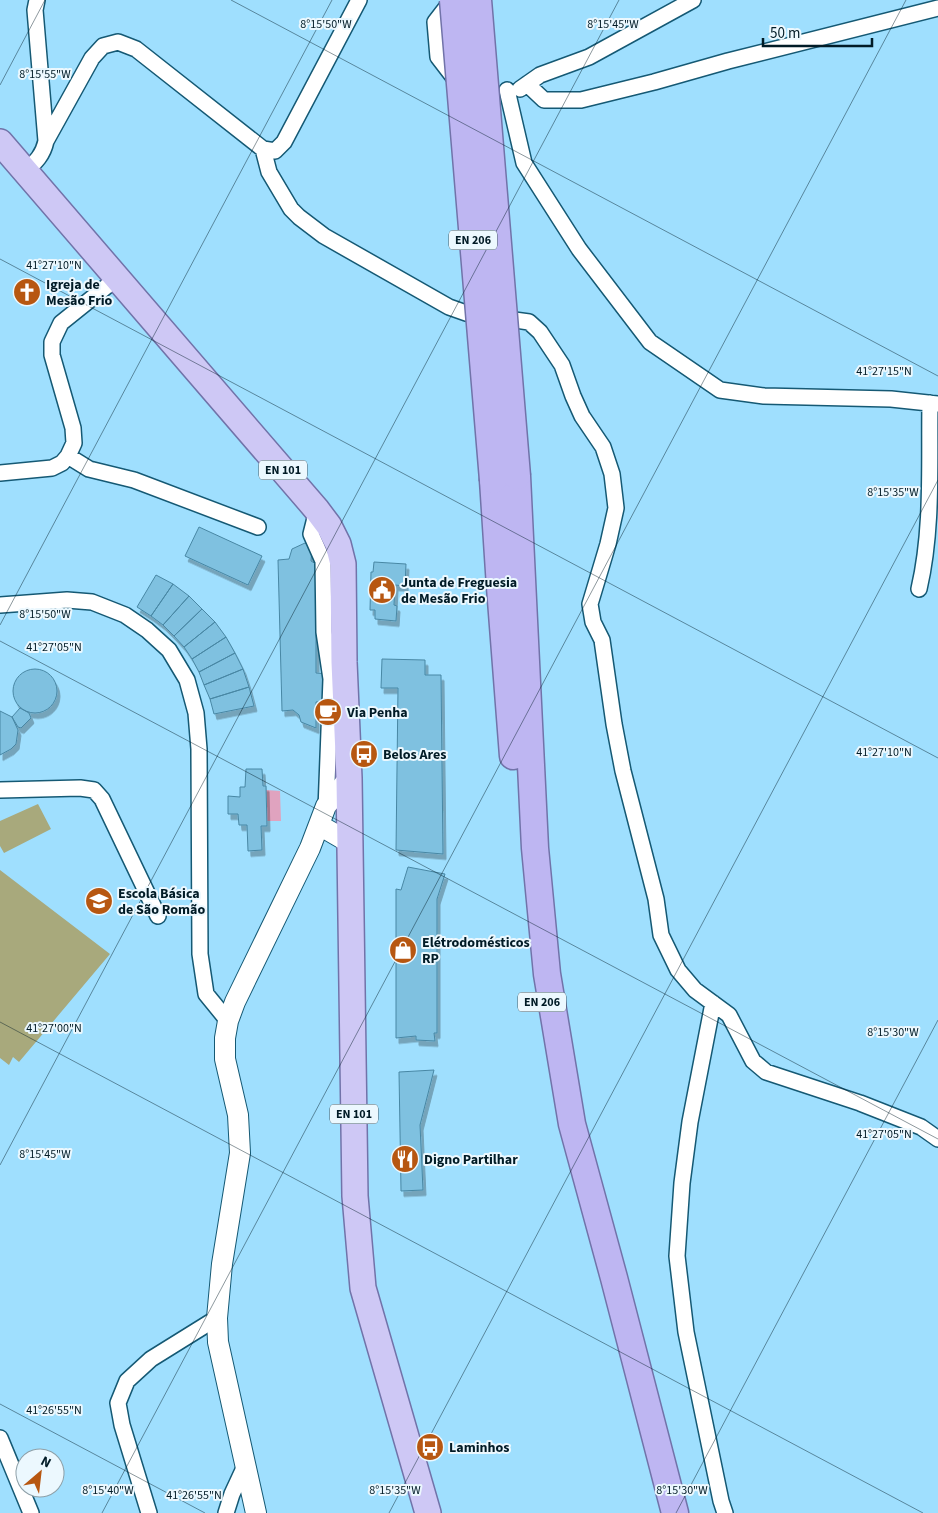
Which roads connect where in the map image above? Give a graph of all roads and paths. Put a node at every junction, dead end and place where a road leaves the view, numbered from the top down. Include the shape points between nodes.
1 (37, 0) edge
2 (359, 0) edge
3 (452, 0) edge
4 (478, 0) edge
5 (694, 0) edge
6 (938, 8) edge
7 (526, 84) junction
8 (507, 90) junction
9 (46, 141) junction
10 (0, 142) edge
11 (263, 149) junction
12 (25, 171) junction
13 (117, 278) junction
14 (934, 404) edge
15 (68, 456) junction
16 (0, 473) edge
17 (505, 478) junction
18 (317, 510) junction
19 (258, 528) dead end
20 (919, 589) dead end
21 (0, 605) edge
22 (349, 778) junction
23 (0, 790) edge
24 (326, 806) junction
25 (326, 829) junction
26 (350, 832) junction
27 (310, 848) junction
28 (158, 916) dead end
29 (713, 1004) junction
30 (228, 1021) junction
31 (938, 1139) edge
32 (217, 1318) junction
33 (0, 1438) edge
34 (245, 1466) junction
35 (32, 1513) edge
36 (149, 1513) edge
37 (226, 1513) edge
38 (256, 1513) edge
39 (428, 1513) edge
40 (664, 1513) edge
41 (675, 1513) edge
42 (725, 1513) edge

1 - 9 street via 35,10
2 - 11 street via 284,142 275,151
3 - 8 street via 435,22 438,57 458,83
3 - 17 highway, EN 206, bridge
4 - 17 highway, EN 206, bridge
5 - 7 street via 589,57 540,75
6 - 7 street via 581,100 544,100
7 - 8 street via 516,91
8 - 14 street via 524,164 578,249 650,342 720,390 764,396 892,399
9 - 11 street via 92,58 103,46 118,42 136,49
9 - 12 street via 43,152
10 - 12 main road, EN 101
11 - 29 street via 269,172 291,209 324,236 449,307 466,313 529,322 562,364 582,416 603,447 612,474 616,508 590,604 593,622 602,640 623,771 656,899 661,935 678,970 695,990
12 - 13 main road, EN 101
13 - 15 street via 61,323 52,342 52,355 73,428 74,443
13 - 18 main road, EN 101
14 - 20 street via 924,566
15 - 16 street via 52,468
15 - 19 street via 89,469 134,480
17 - 40 highway, EN 206 via 500,588 526,914 568,1145
17 - 41 highway, EN 206 via 547,974 572,1124
18 - 22 main road, EN 101 via 338,544 343,564
18 - 24 street via 311,534 323,561 324,632 331,679
21 - 30 street via 67,600 92,602 125,615 170,650 187,680 196,713 199,749 200,954 206,994
22 - 24 street
22 - 26 main road, EN 101
23 - 28 street via 94,790 102,799
24 - 25 street
24 - 27 street
25 - 26 street
25 - 27 street
26 - 39 main road, EN 101 via 355,1196 363,1288
27 - 30 street
29 - 31 street via 729,1015 753,1061 766,1072 860,1102 921,1127
29 - 42 street via 690,1122 677,1256 686,1332
30 - 32 street via 225,1059 238,1115 240,1153 222,1264
32 - 34 street via 218,1342
32 - 36 street via 151,1359 127,1381 118,1403
33 - 35 street
34 - 37 street
34 - 38 street

